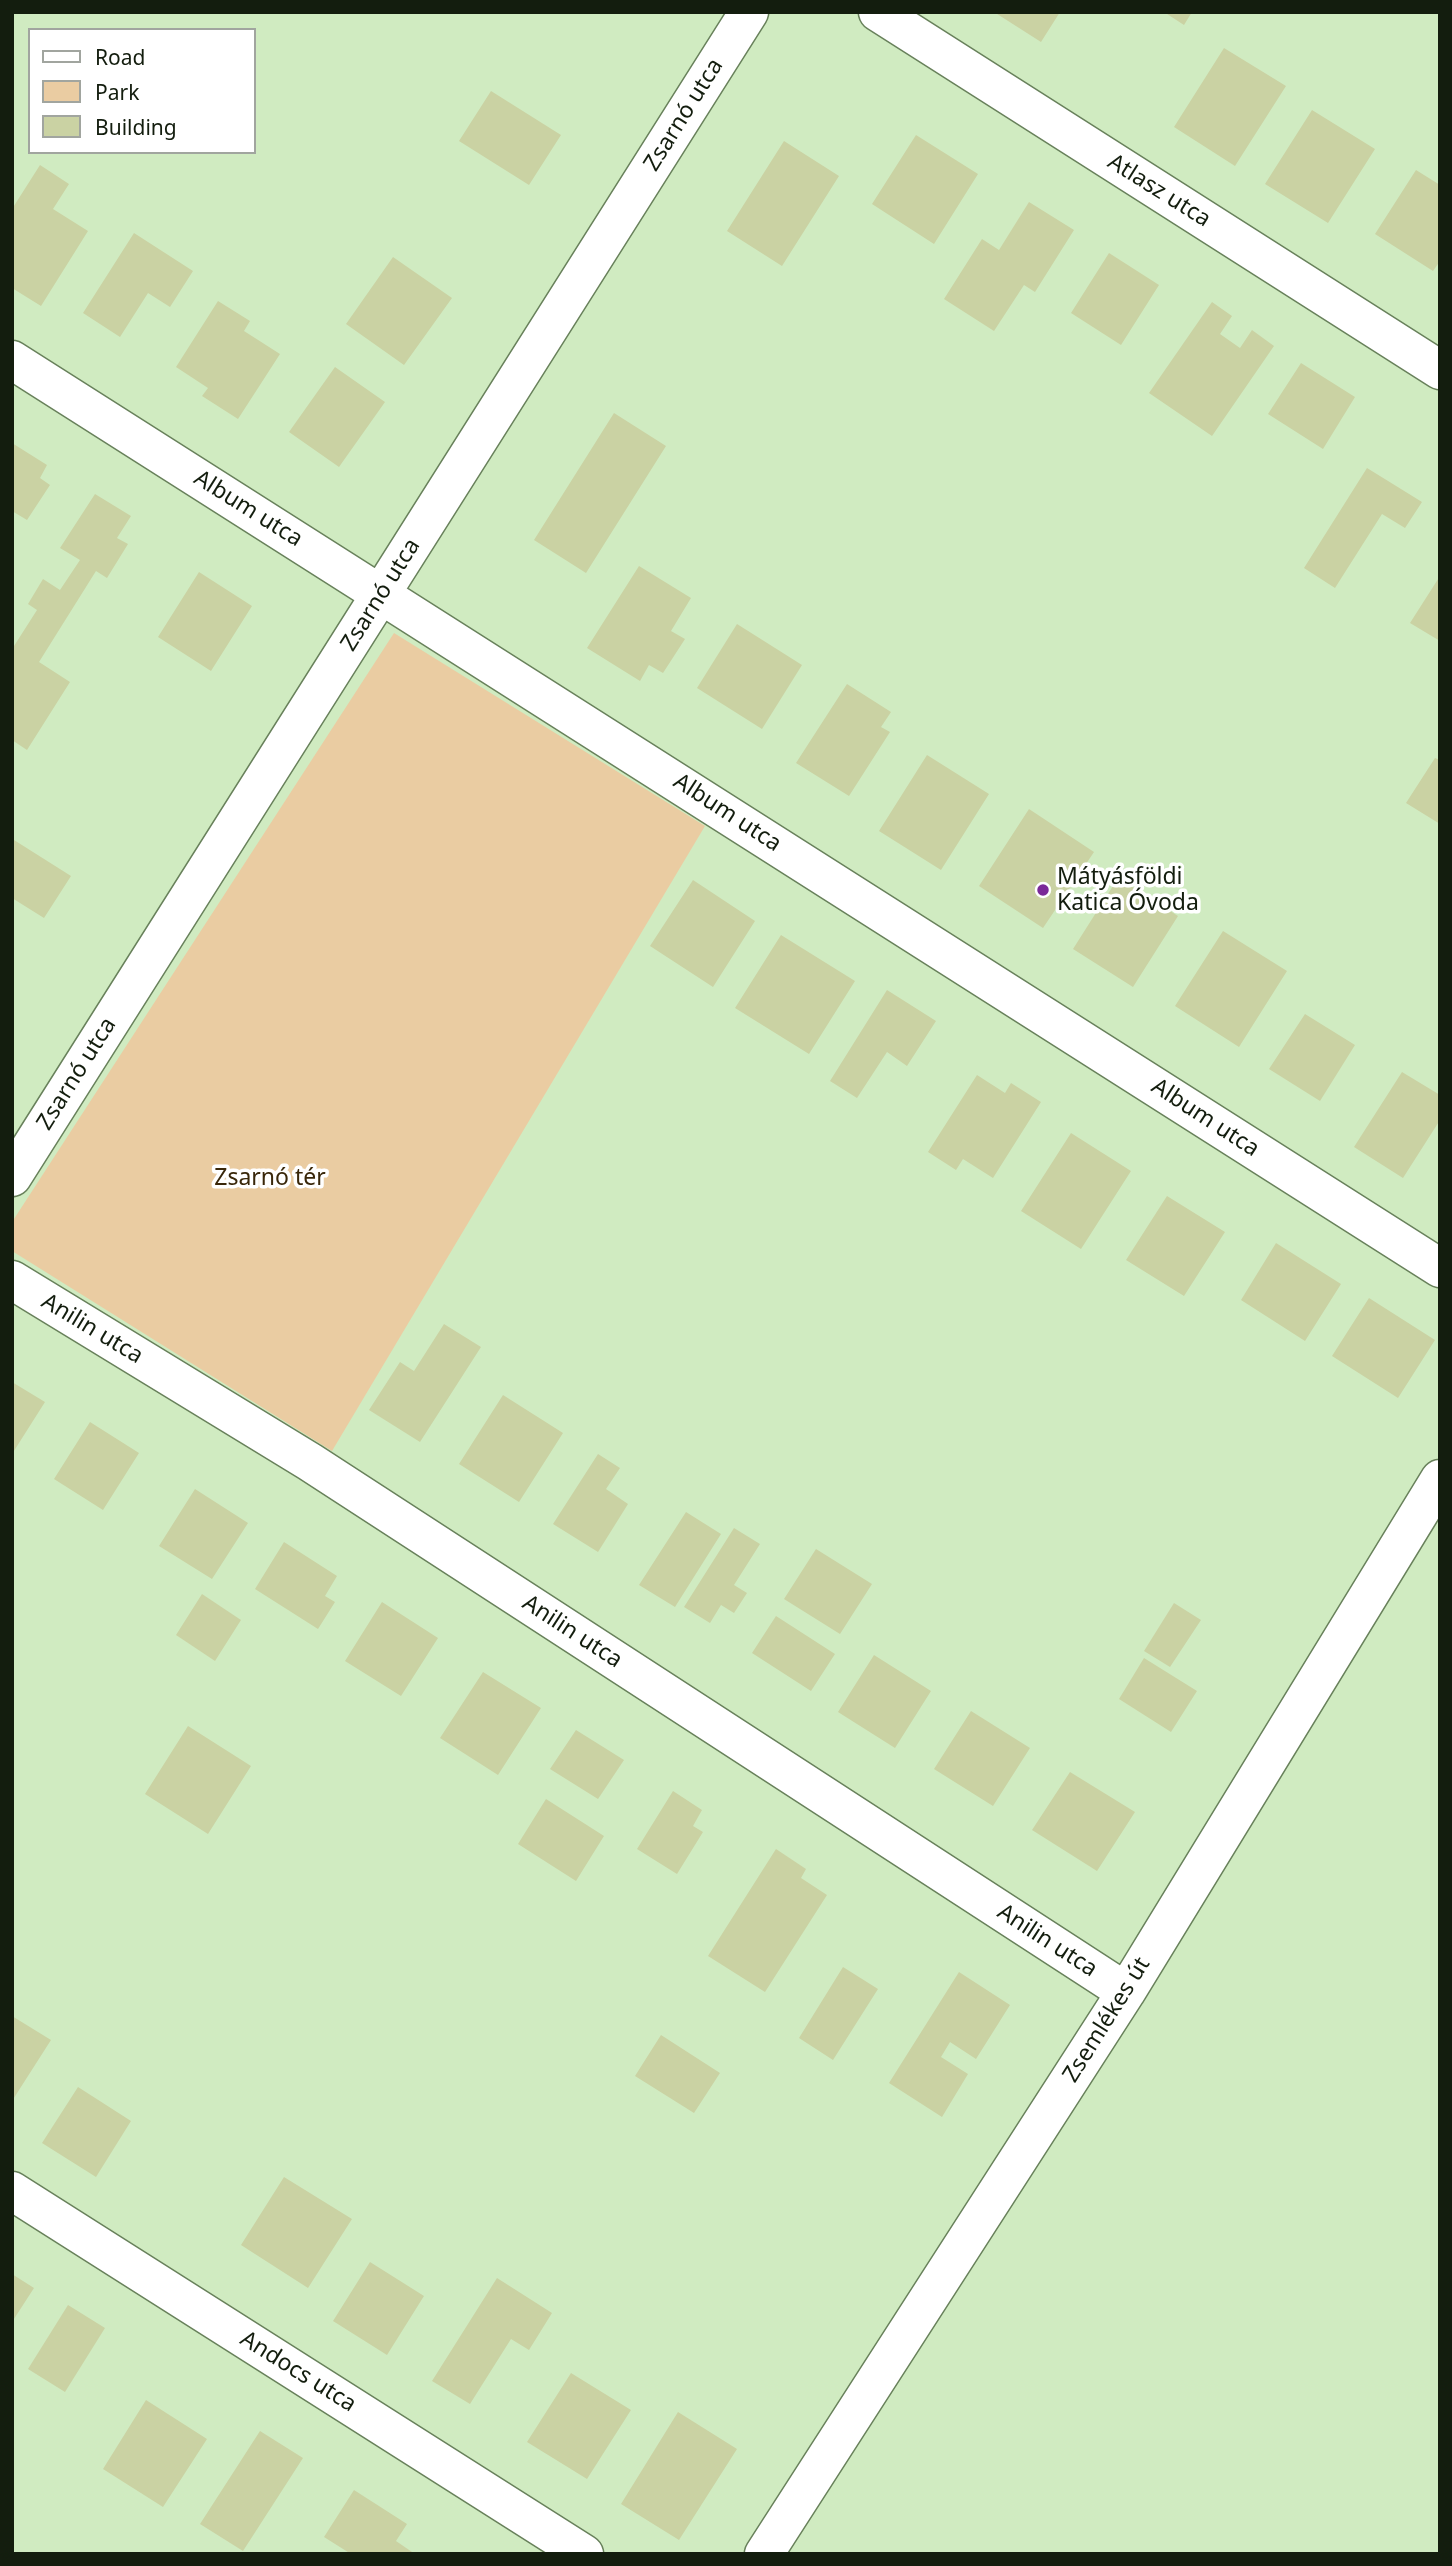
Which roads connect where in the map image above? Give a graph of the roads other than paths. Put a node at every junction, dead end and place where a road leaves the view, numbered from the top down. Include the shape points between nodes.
1 (749, 12) edge
2 (878, 12) edge
3 (12, 360) edge
4 (1440, 370) edge
5 (382, 593) junction
6 (12, 1177) edge
7 (1440, 1268) edge
8 (12, 1280) edge
9 (1440, 1479) edge
10 (1126, 1992) junction
11 (12, 2191) edge
12 (584, 2554) edge
13 (764, 2554) edge

1 - 5 street, Zsarnó utca
2 - 4 street, Atlasz utca
3 - 5 street, Album utca
5 - 6 street, Zsarnó utca
5 - 7 street, Album utca
8 - 10 street, Anilin utca via 310,1462
9 - 10 street, Zsemlékes út
10 - 13 street, Zsemlékes út
11 - 12 street, Andocs utca

